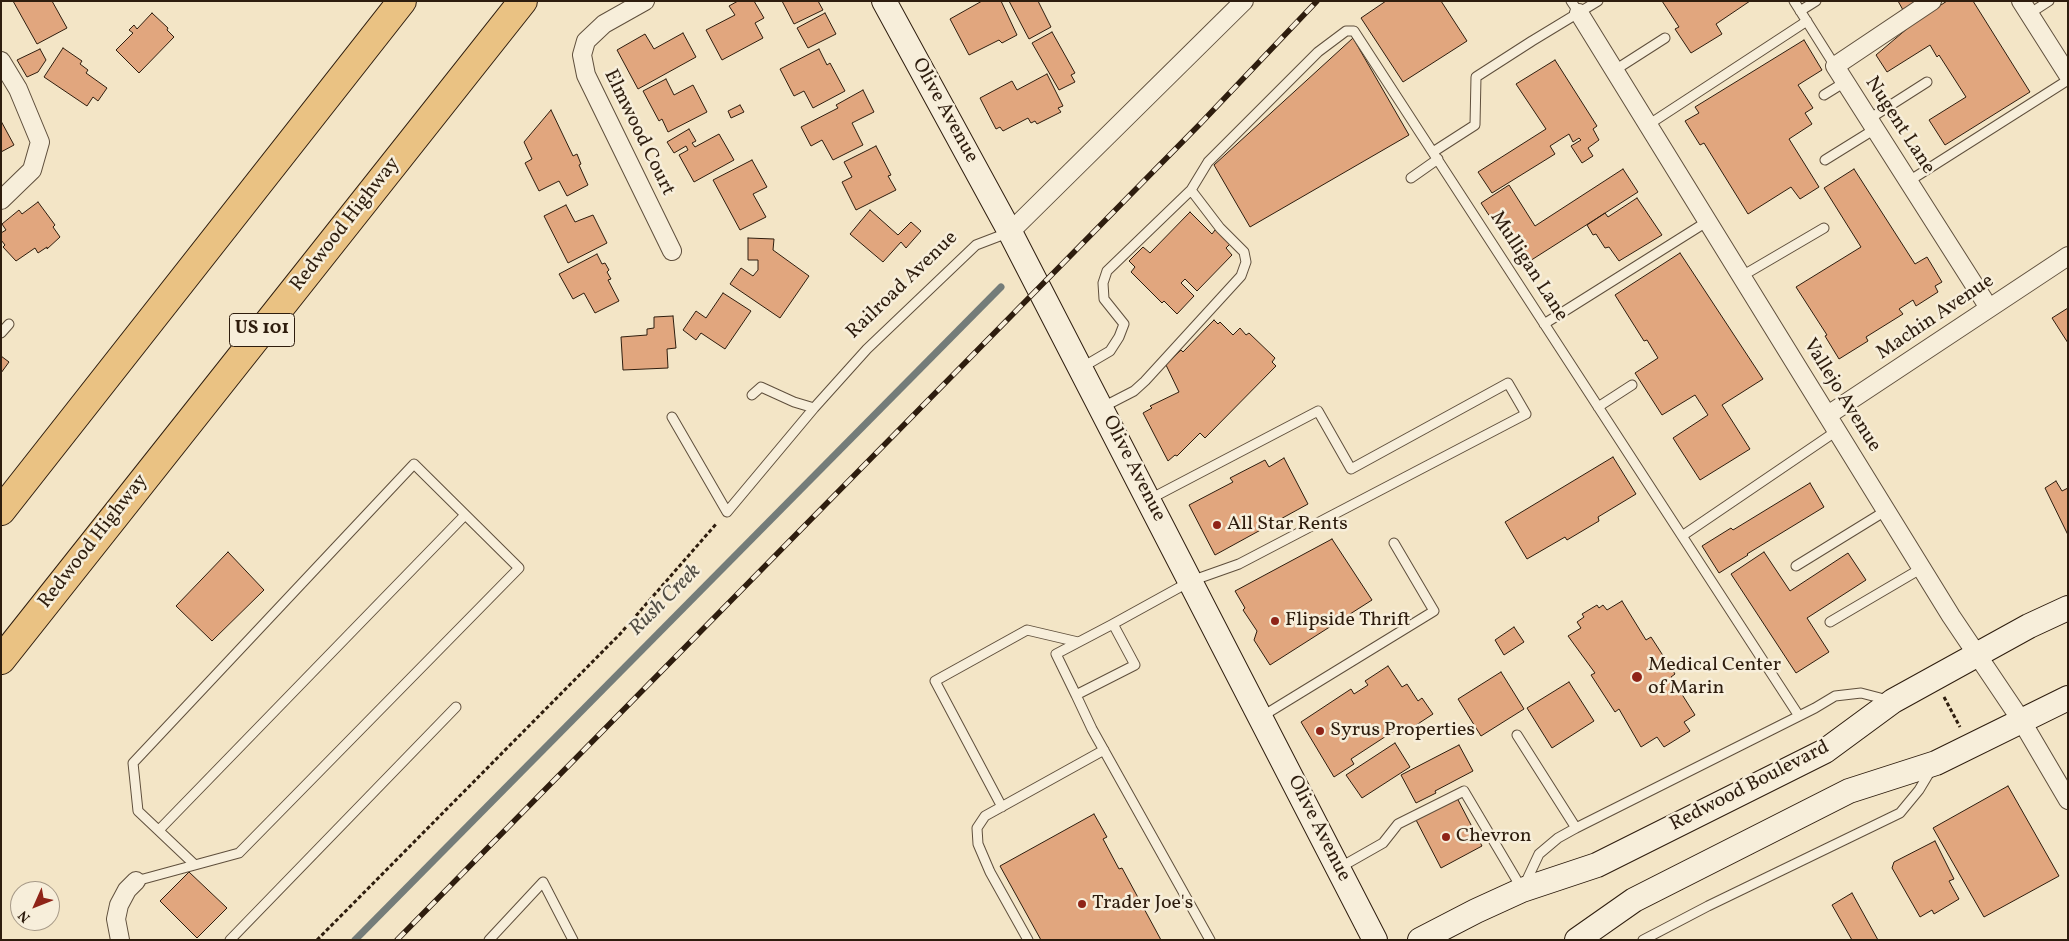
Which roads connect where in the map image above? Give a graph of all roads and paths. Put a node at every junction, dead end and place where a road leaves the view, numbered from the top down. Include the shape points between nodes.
1 (402, 1) edge
2 (523, 1) edge
3 (645, 1) edge
4 (884, 1) edge
5 (1244, 1) edge
6 (1598, 1) edge
7 (1794, 1) edge
8 (1816, 1) edge
9 (1932, 1) edge
10 (2049, 1) edge
11 (1575, 7) edge
12 (2025, 8) edge
13 (1800, 11) junction
14 (1807, 21) junction
15 (1665, 38) dead end
16 (1, 61) edge
17 (1835, 66) junction
18 (1615, 70) junction
19 (2068, 76) edge
20 (2068, 80) edge
21 (1845, 82) junction
22 (1927, 82) dead end
23 (1824, 95) dead end
24 (1648, 124) junction
25 (1872, 124) junction
26 (1436, 156) junction
27 (1825, 160) dead end
28 (1411, 178) dead end
29 (1908, 181) junction
30 (1191, 190) junction
31 (1, 200) edge
32 (1708, 221) junction
33 (1824, 228) dead end
34 (1010, 232) junction
35 (672, 251) dead end
36 (2068, 256) edge
37 (1742, 276) junction
38 (1989, 308) junction
39 (10, 324) dead end
40 (1544, 324) junction
41 (1, 333) edge
42 (1080, 368) junction
43 (1632, 385) dead end
44 (752, 395) dead end
45 (1598, 407) junction
46 (814, 408) junction
47 (1101, 408) junction
48 (672, 416) dead end
49 (1833, 422) junction
50 (1148, 500) junction
51 (1, 510) edge
52 (1887, 510) junction
53 (727, 512) junction
54 (465, 515) junction
55 (1682, 536) junction
56 (1394, 543) dead end
57 (1796, 566) dead end
58 (1922, 568) junction
59 (1191, 581) junction
60 (2068, 608) edge
61 (1830, 622) dead end
62 (1113, 624) junction
63 (1078, 642) junction
64 (1978, 654) junction
65 (1, 660) edge
66 (1942, 693) dead end
67 (1076, 695) junction
68 (2068, 698) edge
69 (1893, 701) junction
70 (456, 707) dead end
71 (1799, 716) junction
72 (1261, 717) junction
73 (2021, 720) junction
74 (1962, 732) dead end
75 (1517, 735) dead end
76 (1104, 750) junction
77 (1936, 762) junction
78 (2068, 800) edge
79 (1002, 807) junction
80 (1576, 828) junction
81 (159, 830) junction
82 (195, 865) junction
83 (1339, 868) junction
84 (136, 881) joint
85 (1522, 890) junction
86 (120, 940) edge
87 (230, 940) edge
88 (318, 940) edge
89 (489, 940) edge
90 (573, 940) edge
91 (1028, 940) edge
92 (1210, 940) edge
93 (1375, 940) edge
94 (1420, 940) edge
95 (1577, 940) edge
96 (1643, 940) edge

1 - 51 highway
2 - 65 highway, Redwood Highway / US 101
3 - 35 street, Elmwood Court via 604,24 586,41 582,55 586,75
4 - 34 main road, Olive Avenue
5 - 34 street, Railroad Avenue
6 - 11 lane
7 - 13 lane
8 - 13 lane
9 - 17 street
10 - 12 lane
11 - 18 street, Vallejo Avenue
11 - 26 lane via 1532,41 1476,77 1475,125
12 - 19 street
13 - 14 lane
14 - 17 lane
14 - 24 lane
15 - 18 lane
16 - 31 street via 18,89 40,142 32,170
17 - 21 street, Nugent Lane
18 - 24 street, Vallejo Avenue
20 - 29 lane
21 - 23 lane
21 - 25 street, Nugent Lane
22 - 25 lane
24 - 32 street, Vallejo Avenue
25 - 27 lane
25 - 29 street, Nugent Lane
26 - 28 lane
26 - 30 lane, Mulligan Lane via 1358,34 1346,31 1318,52 1208,162
26 - 40 lane, Mulligan Lane
29 - 38 street, Nugent Lane
30 - 42 lane via 1107,272 1103,283 1104,299 1124,324 1110,351
30 - 47 lane via 1220,228 1244,252 1246,262 1241,276 1145,381 1134,391
32 - 37 street, Vallejo Avenue
32 - 40 lane
33 - 37 lane
34 - 42 main road, Olive Avenue
34 - 46 lane, Railroad Avenue via 976,245 867,349
36 - 38 street, Machin Avenue
37 - 49 street, Vallejo Avenue
38 - 49 street, Machin Avenue
39 - 41 lane
40 - 45 lane, Mulligan Lane
42 - 47 main road, Olive Avenue
43 - 45 lane
44 - 46 lane via 761,387
45 - 55 lane, Mulligan Lane
46 - 53 lane, Railroad Avenue
47 - 50 main road, Olive Avenue
48 - 53 lane
49 - 52 street, Vallejo Avenue
49 - 55 lane
50 - 59 main road, Olive Avenue
50 - 59 lane via 1318,411 1351,469 1508,383 1526,414 1239,564
52 - 57 lane
52 - 58 street, Vallejo Avenue
53 - 88 path via 620,634
54 - 81 lane
54 - 81 lane via 414,464 133,764 138,811
54 - 82 lane via 519,568 239,853
55 - 71 lane, Mulligan Lane
56 - 72 lane via 1434,611
58 - 61 lane
58 - 64 street, Vallejo Avenue
59 - 62 lane
59 - 72 main road, Olive Avenue
60 - 64 main road, Redwood Boulevard
62 - 63 lane
62 - 67 lane via 1135,665
63 - 67 lane via 1056,654
63 - 79 lane via 1027,630 934,681
64 - 69 main road, Redwood Boulevard
64 - 73 street, Vallejo Avenue
66 - 74 path
67 - 76 lane
68 - 73 main road
69 - 71 lane via 1862,693 1835,696
69 - 85 main road, Redwood Boulevard via 1825,751 1597,865
70 - 87 lane
71 - 80 lane
72 - 83 main road, Olive Avenue
73 - 77 main road
73 - 78 street, Vallejo Avenue
75 - 80 lane
76 - 79 lane
76 - 92 lane
77 - 95 main road via 1848,791 1634,900
77 - 96 lane via 1900,813
79 - 91 lane via 985,816 977,828 978,844
80 - 85 lane via 1539,854
81 - 82 lane
82 - 84 lane
83 - 85 lane via 1382,843 1398,824 1464,791
83 - 93 main road, Olive Avenue
84 - 86 street via 119,905 116,919
85 - 94 main road, Redwood Boulevard
89 - 90 lane via 544,882

